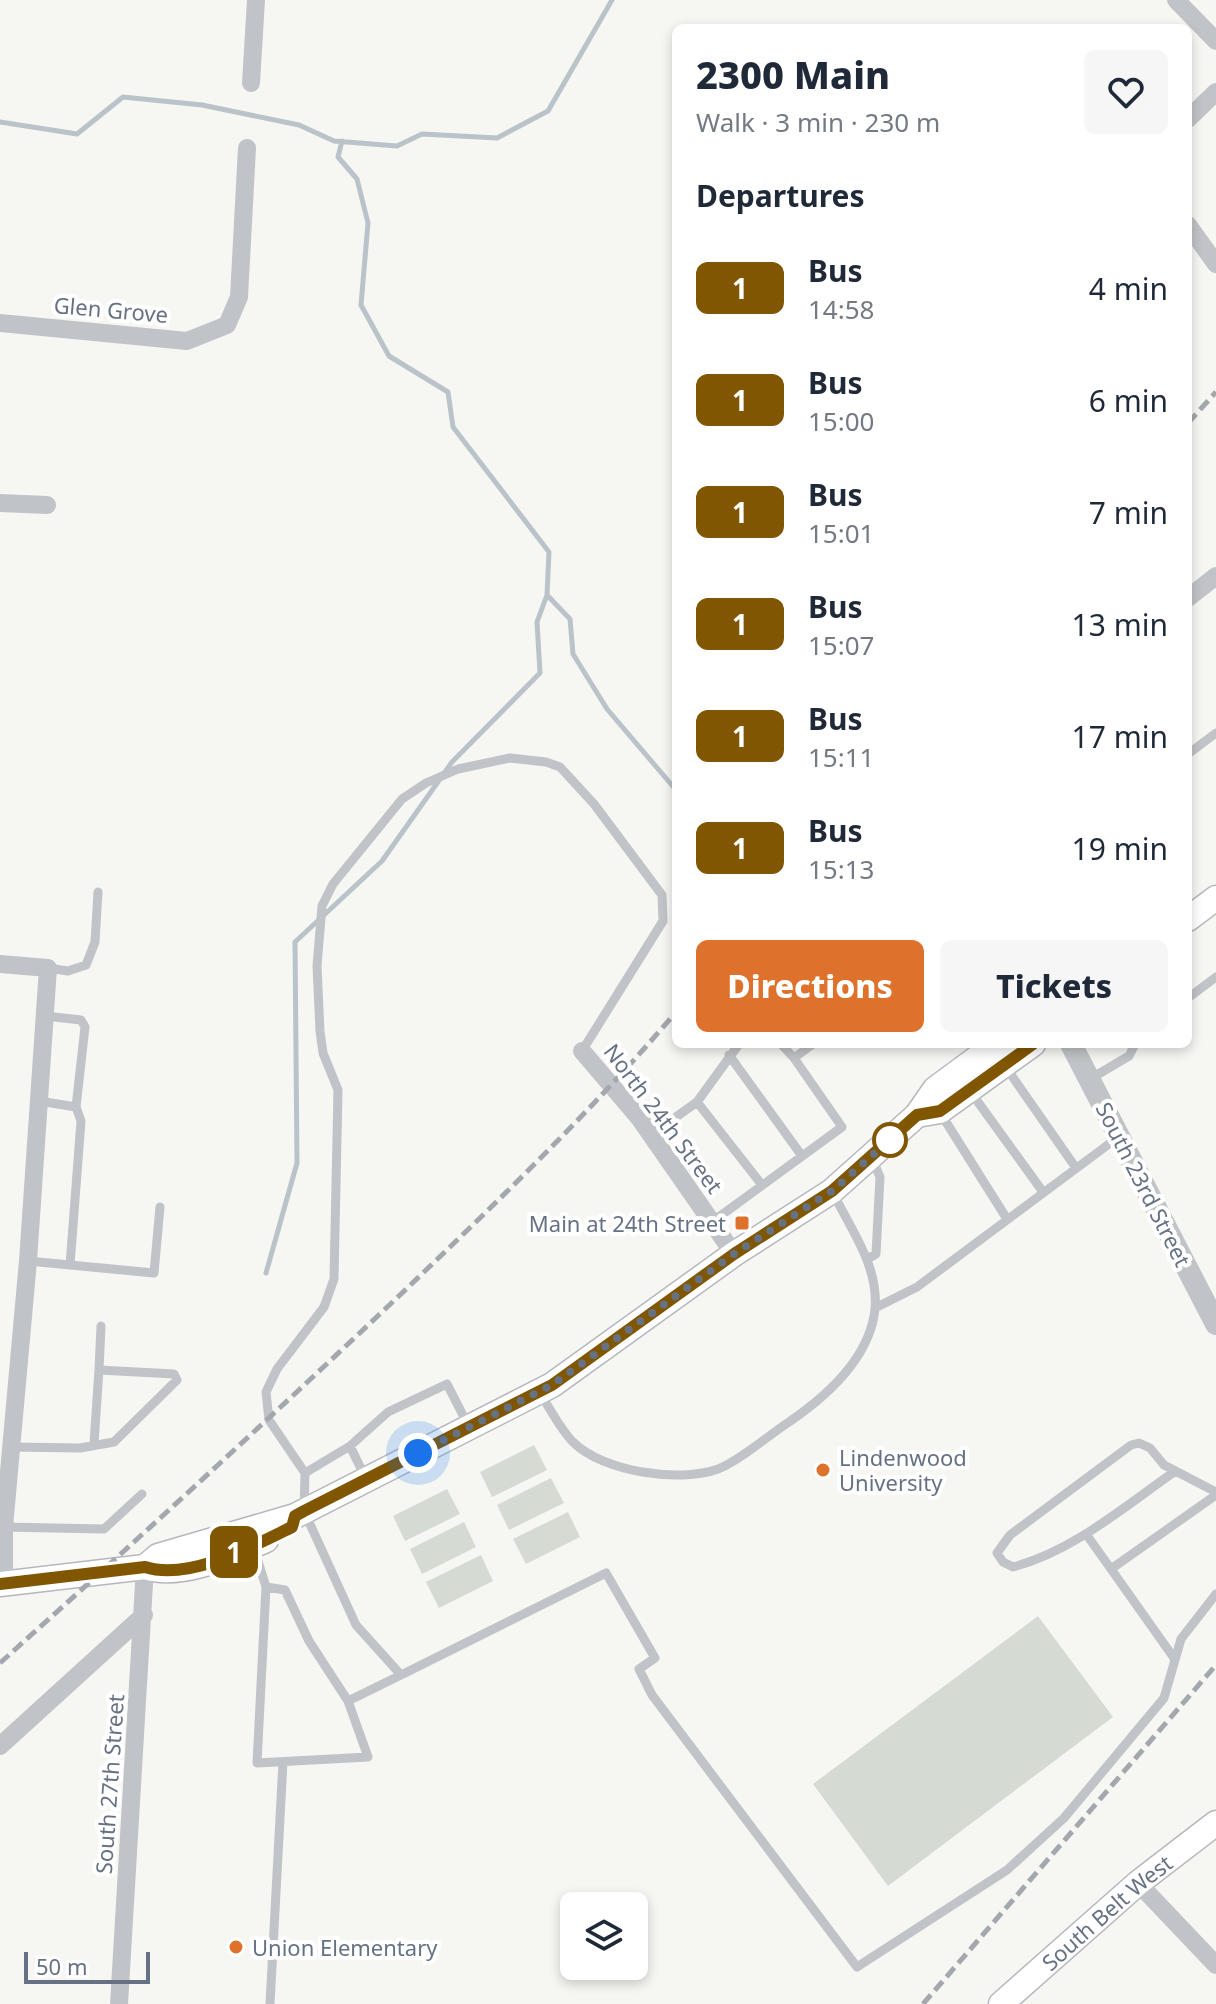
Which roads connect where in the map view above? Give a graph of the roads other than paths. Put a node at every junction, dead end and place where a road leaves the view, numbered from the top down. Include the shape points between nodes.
1 (256, 0) edge
2 (1176, 0) edge
3 (1216, 41) edge
4 (251, 83) dead end
5 (1216, 92) edge
6 (1192, 115) edge
7 (247, 148) dead end
8 (1192, 235) edge
9 (1216, 264) edge
10 (0, 323) edge
11 (0, 503) edge
12 (47, 505) dead end
13 (1216, 576) edge
14 (1192, 595) edge
15 (1216, 733) edge
16 (1192, 751) edge
17 (98, 892) dead end
18 (1215, 900) edge
19 (1192, 916) edge
20 (0, 964) edge
21 (48, 968) junction
22 (1216, 977) edge
23 (1192, 995) edge
24 (45, 1016) junction
25 (735, 1048) edge
26 (785, 1048) edge
27 (808, 1048) edge
28 (1020, 1048) edge
29 (1073, 1048) edge
30 (1133, 1048) edge
31 (582, 1051) joint
32 (1000, 1054) edge
33 (729, 1055) junction
34 (794, 1058) junction
35 (1090, 1079) junction
36 (970, 1090) junction
37 (39, 1101) junction
38 (697, 1102) junction
39 (76, 1107) junction
40 (928, 1113) junction
41 (651, 1135) junction
42 (1119, 1136) junction
43 (802, 1156) junction
44 (871, 1156) junction
45 (1076, 1168) junction
46 (762, 1185) junction
47 (832, 1191) junction
48 (1043, 1192) junction
49 (160, 1207) dead end
50 (1007, 1219) junction
51 (712, 1222) junction
52 (734, 1254) junction
53 (869, 1258) junction
54 (28, 1261) junction
55 (70, 1265) junction
56 (1208, 1289) edge
57 (875, 1308) junction
58 (1216, 1324) edge
59 (101, 1326) dead end
60 (99, 1370) junction
61 (539, 1392) junction
62 (469, 1427) junction
63 (94, 1443) junction
64 (350, 1446) junction
65 (12, 1447) junction
66 (1174, 1472) junction
67 (305, 1473) junction
68 (366, 1480) junction
69 (142, 1494) dead end
70 (1216, 1494) edge
71 (299, 1514) junction
72 (2, 1527) edge
73 (1086, 1534) junction
74 (253, 1545) junction
75 (145, 1567) junction
76 (1111, 1569) junction
77 (2, 1584) edge
78 (266, 1587) junction
79 (1216, 1594) edge
80 (144, 1615) junction
81 (1174, 1658) junction
82 (401, 1675) junction
83 (348, 1701) junction
84 (0, 1746) edge
85 (283, 1762) junction
86 (1216, 1823) edge
87 (1138, 1883) junction
88 (1216, 1965) edge
89 (119, 2004) edge
90 (270, 2004) edge
91 (1001, 2004) edge

1 - 4 street
2 - 3 street
5 - 6 street
7 - 10 street, Glen Grove via 239,297 227,325 187,341
8 - 9 street
11 - 12 street
13 - 14 street
15 - 16 lane
17 - 21 lane via 95,942 86,965 68,971
18 - 19 main road
20 - 21 street
21 - 24 street
22 - 23 lane
24 - 37 street
24 - 39 lane via 81,1020 85,1027
25 - 33 lane
26 - 34 lane
27 - 34 lane
28 - 32 main road
29 - 35 street, South 23rd Street
30 - 35 lane via 1129,1056
31 - 41 street, North 24th Street
31 - 67 lane via 663,921 662,895 560,767 510,758 458,769 426,783 402,799 333,884 322,906 317,990 323,1053 338,1090 334,1279 324,1307 266,1392 269,1420
32 - 36 main road
32 - 40 main road via 935,1089
32 - 45 lane
33 - 38 lane
33 - 43 lane
34 - 43 lane via 842,1127
35 - 42 street, South 23rd Street
36 - 40 main road
36 - 48 lane
37 - 39 lane
37 - 54 street
38 - 41 lane
38 - 46 lane
39 - 55 lane via 81,1121
40 - 44 main road
40 - 50 lane
41 - 51 street, North 24th Street
42 - 45 lane
42 - 56 street, South 23rd Street
43 - 46 lane
44 - 47 main road
44 - 53 lane via 880,1177 876,1254
45 - 48 lane
46 - 51 lane
47 - 52 main road
47 - 53 lane
48 - 50 lane
49 - 55 lane via 154,1273
50 - 57 lane via 917,1287
51 - 52 street, North 24th Street
52 - 61 main road
53 - 57 lane
54 - 55 lane
54 - 65 street
56 - 58 street, South 23rd Street
57 - 61 lane via 844,1377 807,1409 718,1469 667,1475 615,1466 574,1443
59 - 60 lane
60 - 63 lane
60 - 63 lane via 174,1374 177,1380 114,1442
61 - 62 main road
62 - 64 lane via 447,1384 388,1412
62 - 68 main road
63 - 65 lane via 80,1448
64 - 67 lane
64 - 68 lane
65 - 72 street
66 - 70 lane
66 - 73 lane
66 - 73 lane via 1150,1448 1131,1445 1010,1535 997,1553 1013,1567
67 - 71 lane
68 - 71 main road
69 - 72 lane via 104,1529
70 - 76 lane
71 - 74 main road via 292,1527
71 - 75 main road via 158,1556
71 - 82 lane via 356,1625
72 - 77 street
73 - 76 lane
74 - 75 main road via 163,1573
74 - 78 lane
75 - 77 main road
75 - 80 street, South 27th Street
76 - 81 lane
78 - 83 lane via 285,1590 309,1641
78 - 85 lane via 257,1763
79 - 81 lane via 1181,1639
80 - 84 street
80 - 89 street, South 27th Street
81 - 82 lane via 1164,1698 1064,1818 1007,1870 857,1967 652,1695 639,1669 655,1658 606,1573
82 - 83 lane
83 - 85 lane via 368,1757
85 - 90 lane
86 - 87 main road, South Belt West
87 - 88 street
87 - 91 main road, South Belt West

